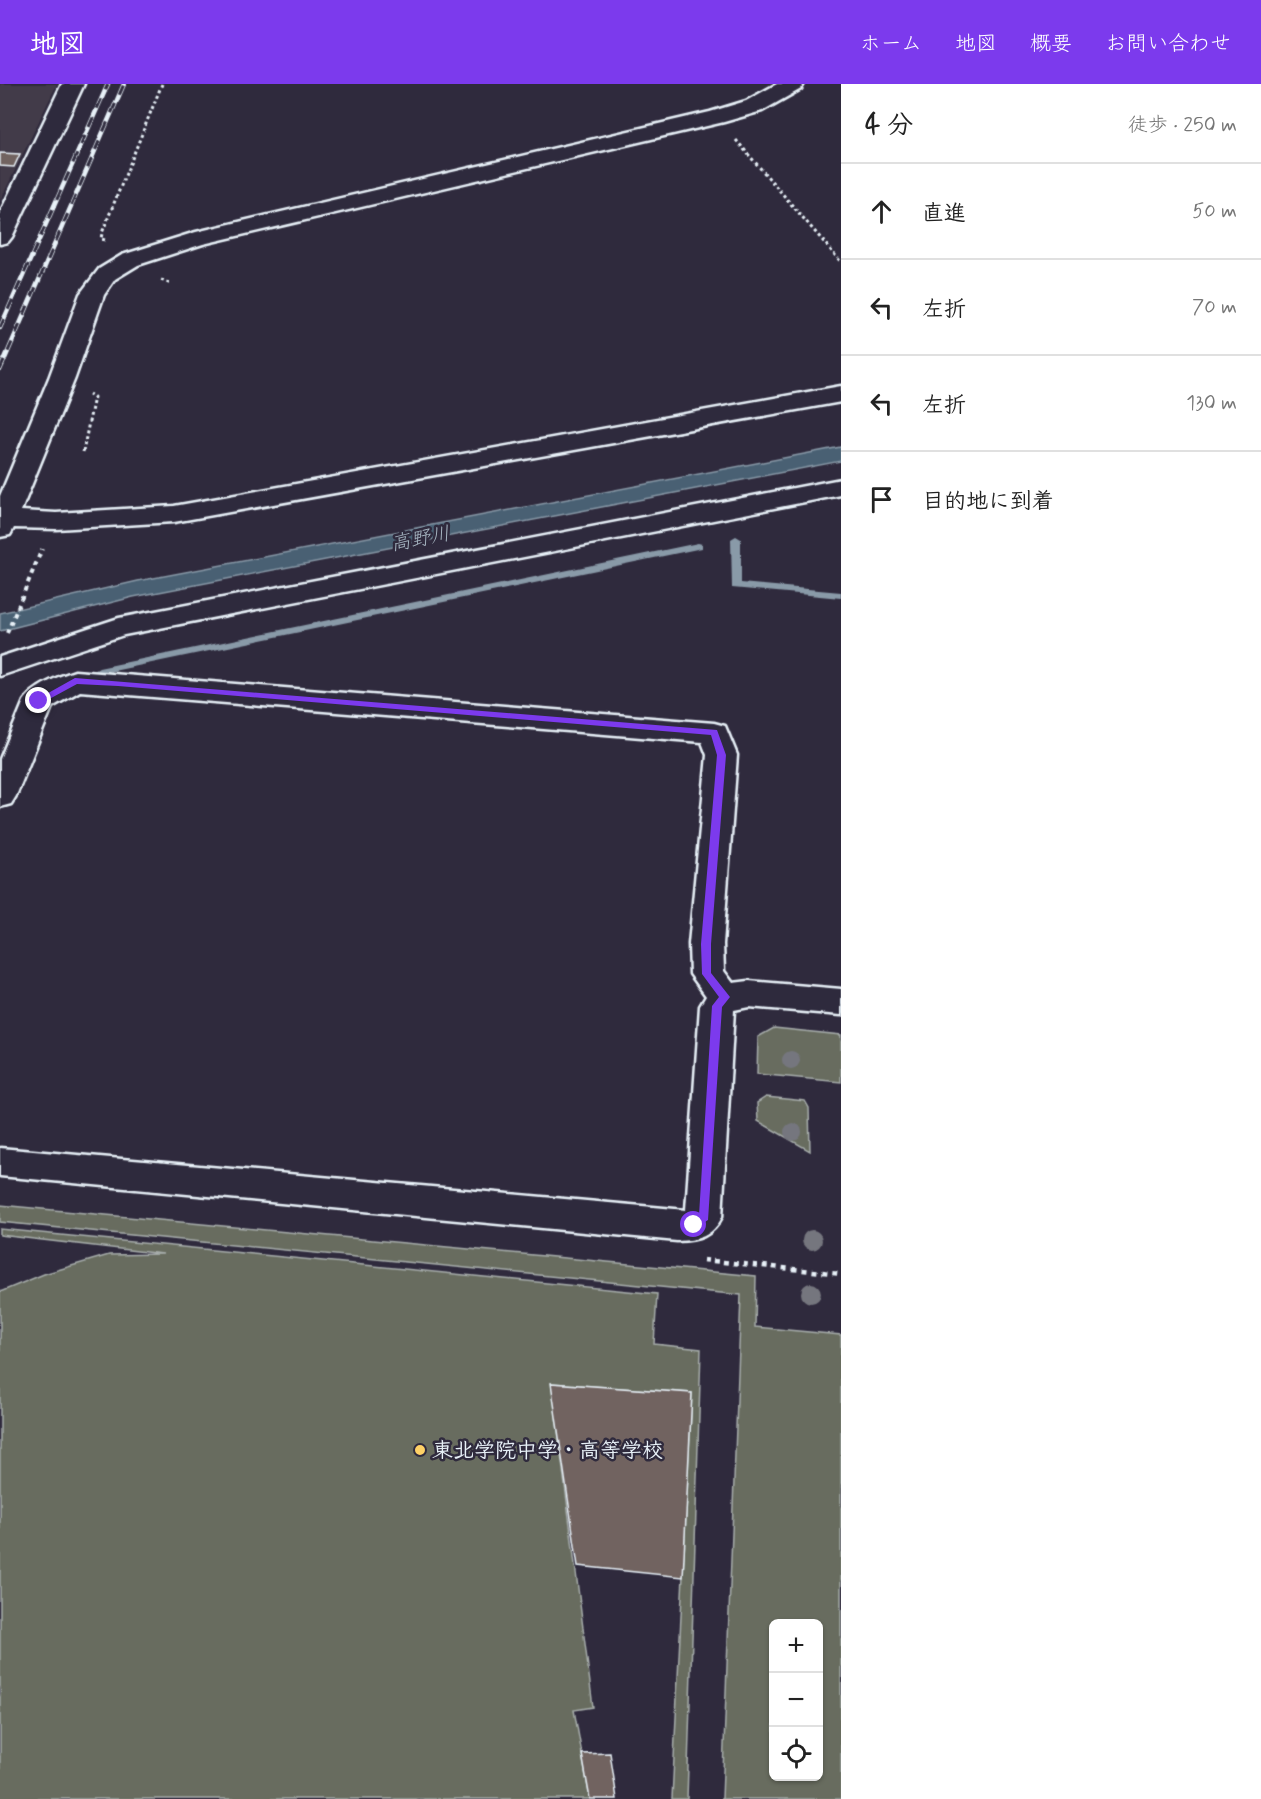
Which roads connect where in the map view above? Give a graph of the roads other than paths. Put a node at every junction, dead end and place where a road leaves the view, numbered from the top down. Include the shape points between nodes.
1 (73, 84) edge
2 (793, 84) edge
3 (0, 237) edge
4 (841, 394) edge
5 (841, 487) edge
6 (2, 524) edge
7 (0, 667) edge
8 (0, 796) edge
9 (725, 997) junction
10 (841, 1002) edge
11 (0, 1162) edge

1 - 3 street
2 - 6 street via 754,106 716,117 196,239 130,260 107,274 92,294
4 - 6 street via 174,514
5 - 7 street via 119,627
8 - 9 street via 39,701 75,681 714,733 722,755 706,974
9 - 10 street via 749,994
9 - 11 street via 717,1006 704,1217 694,1225

